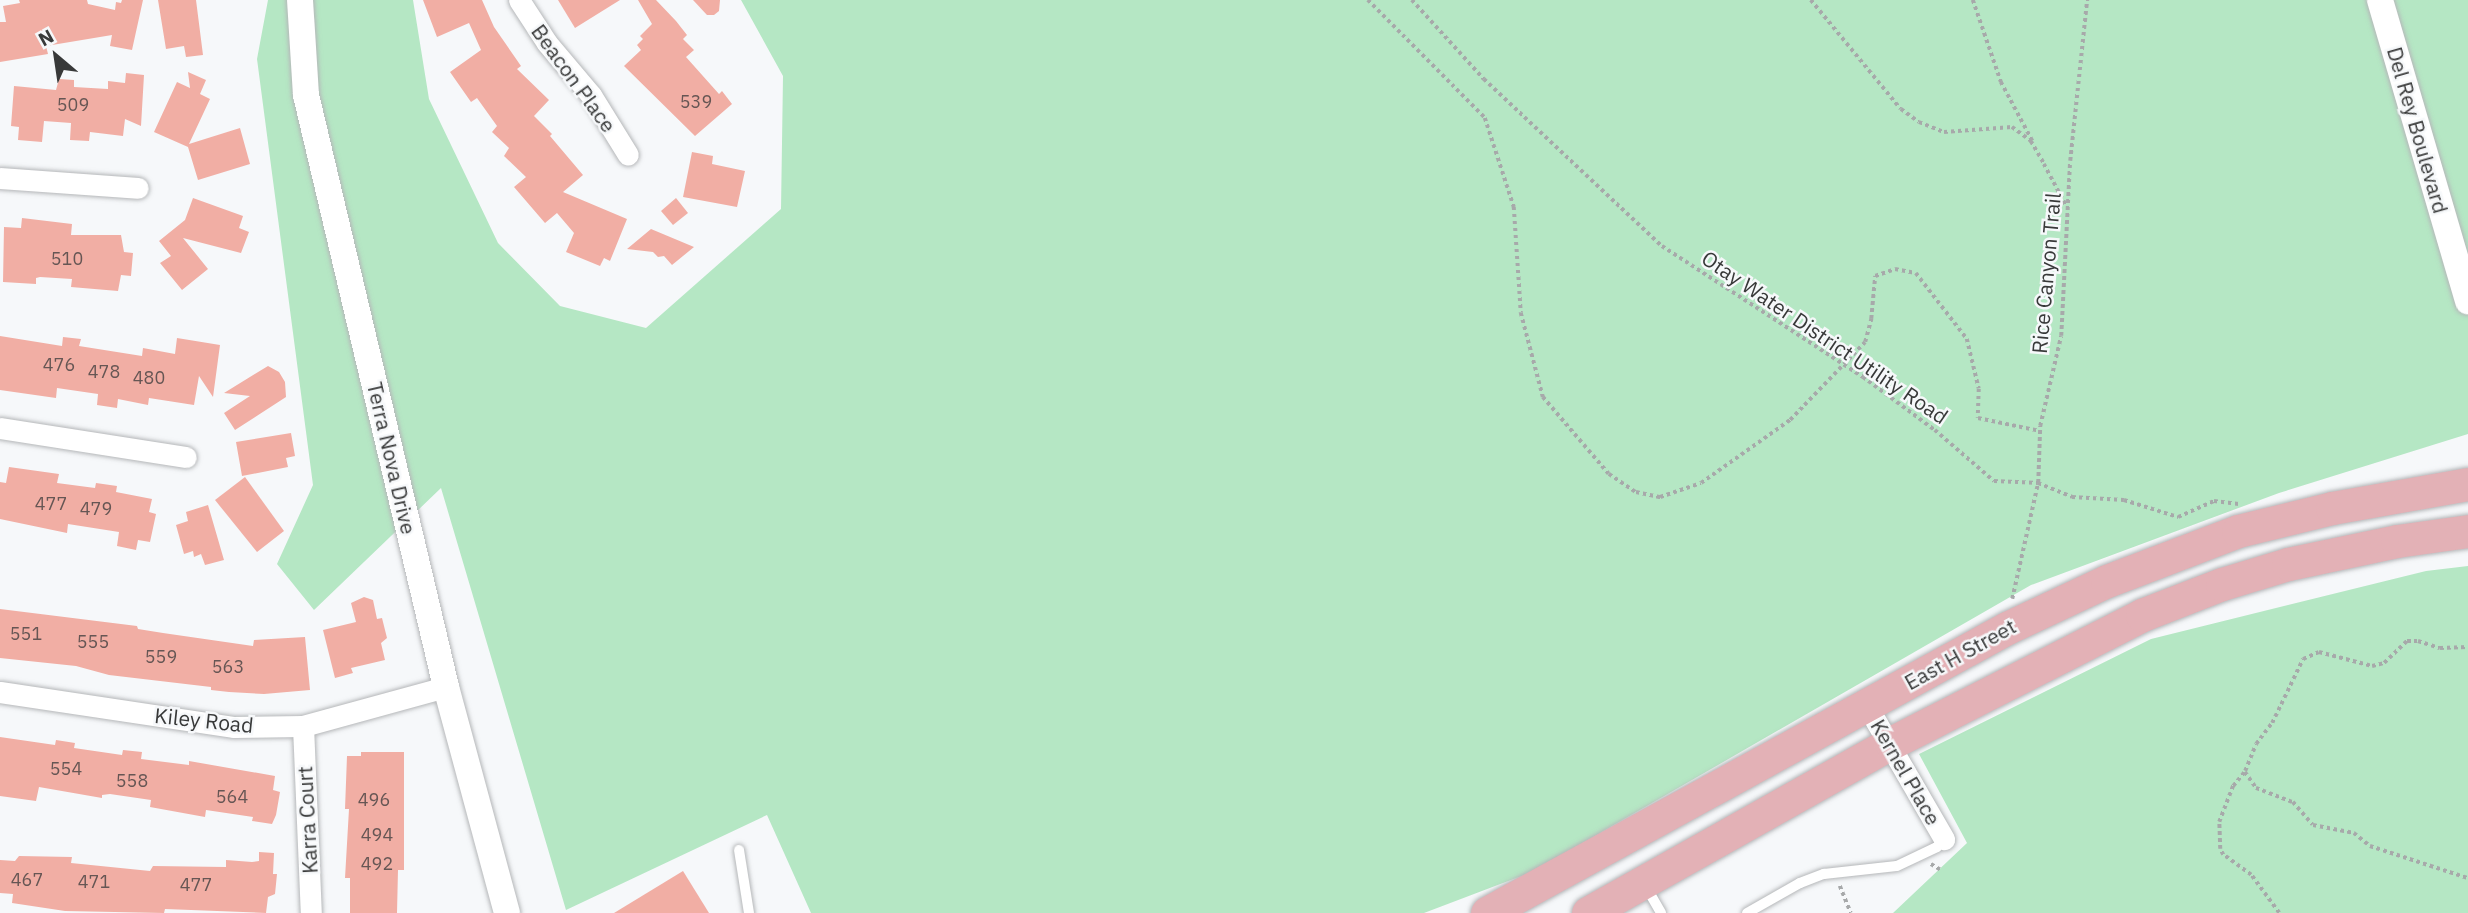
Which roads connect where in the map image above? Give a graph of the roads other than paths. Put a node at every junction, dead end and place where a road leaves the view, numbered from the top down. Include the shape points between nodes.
1 (300, 0) edge
2 (519, 0) edge
3 (2380, 0) edge
4 (628, 155) dead end
5 (0, 178) edge
6 (138, 188) dead end
7 (2468, 301) edge
8 (0, 428) edge
9 (186, 457) dead end
10 (2468, 484) edge
11 (2468, 531) edge
12 (446, 687) junction
13 (0, 692) edge
14 (1867, 706) junction
15 (303, 726) junction
16 (1891, 743) junction
17 (1944, 839) joint
18 (739, 850) dead end
19 (1629, 894) junction
20 (311, 913) edge
21 (507, 913) edge
22 (749, 913) edge
23 (1488, 913) edge
24 (1588, 913) edge
25 (1661, 913) edge
26 (1747, 913) edge

1 - 12 street, Terra Nova Drive via 306,95
2 - 4 street, Beacon Place via 540,34 591,95
3 - 7 street, Del Rey Boulevard
5 - 6 street
8 - 9 street
10 - 14 main road, East H Street via 2332,508 2238,531 2107,581 2007,628
11 - 16 main road via 2302,561 2222,584 2142,615
12 - 15 street, Kiley Road
12 - 21 street, Terra Nova Drive
13 - 15 street, Kiley Road via 234,727
14 - 16 street, Kernel Place
14 - 23 main road, East H Street
15 - 20 street, Karra Court
16 - 17 street, Kernel Place
16 - 19 main road
17 - 26 lane via 1897,866 1824,874
18 - 22 lane
19 - 24 main road
19 - 25 lane

